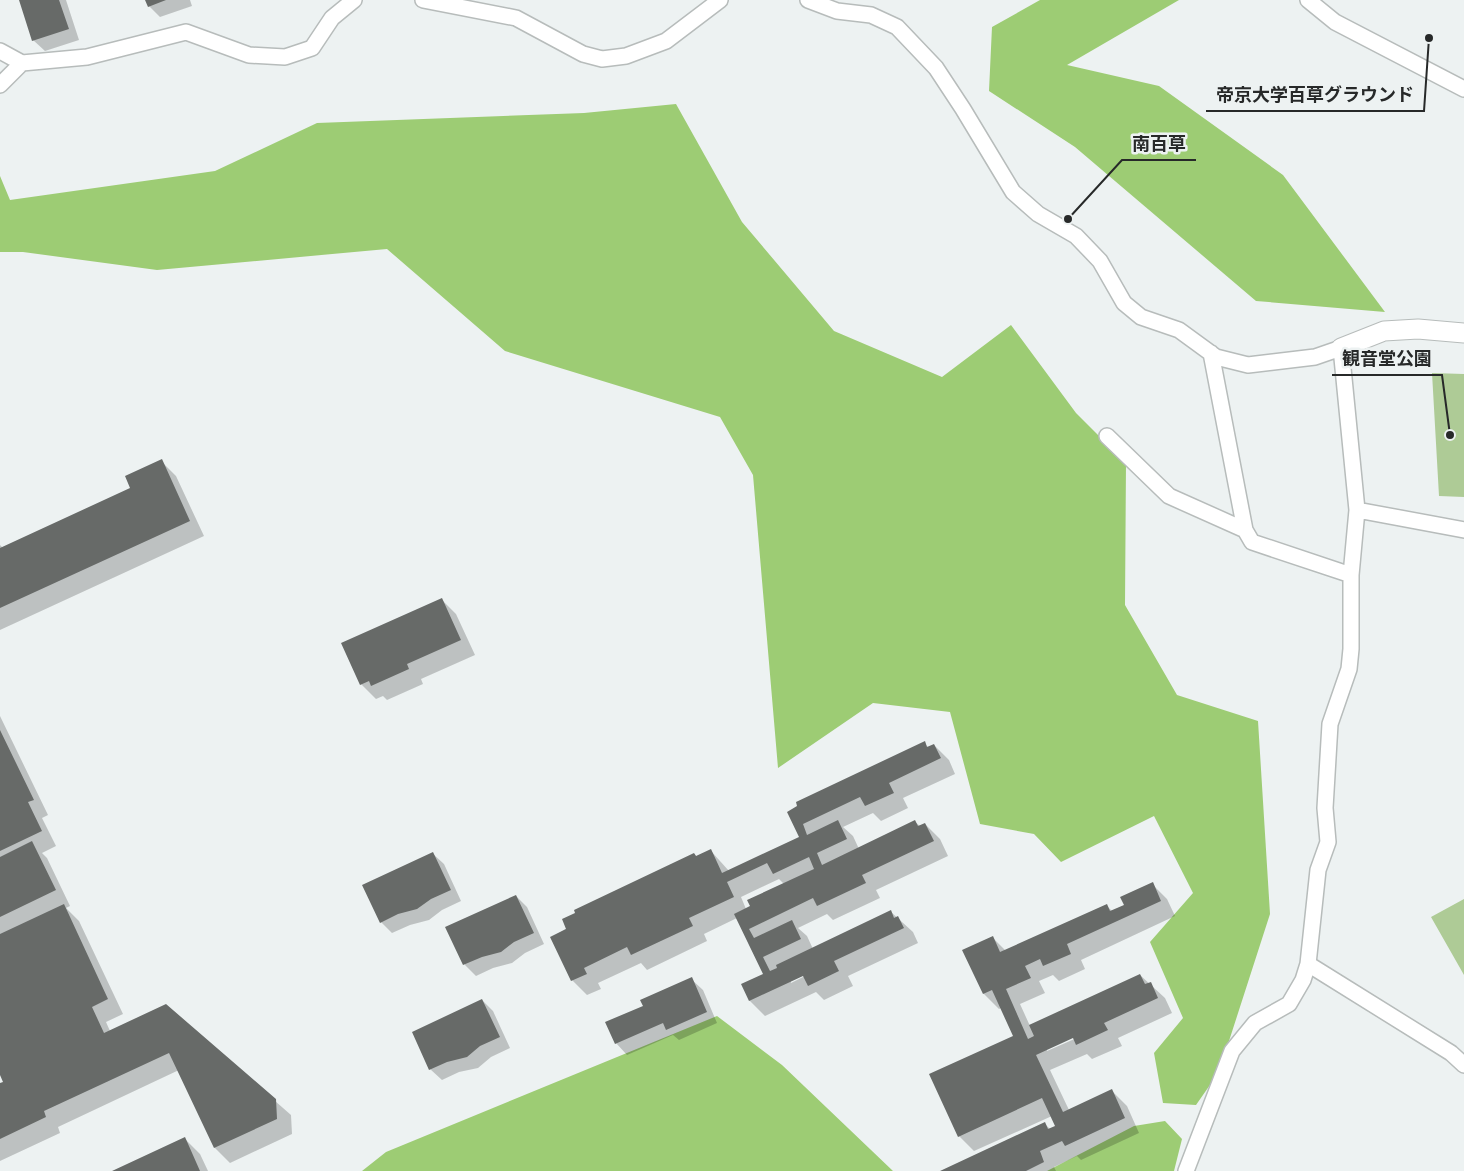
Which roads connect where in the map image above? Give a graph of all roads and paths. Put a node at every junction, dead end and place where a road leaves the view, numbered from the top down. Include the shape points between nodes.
1 (354, 0) edge
2 (424, 0) edge
3 (720, 0) edge
4 (808, 0) edge
5 (1308, 0) edge
6 (0, 51) edge
7 (22, 63) junction
8 (0, 85) edge
9 (1464, 90) edge
10 (1464, 333) edge
11 (1340, 348) junction
12 (1212, 353) junction
13 (1108, 436) dead end
14 (1357, 510) junction
15 (1246, 530) junction
16 (1464, 530) edge
17 (1351, 575) junction
18 (1308, 964) junction
19 (1464, 1065) edge
20 (1186, 1171) edge

1 - 7 street via 332,18 312,48 285,57 249,56 186,32 87,57
2 - 3 street via 516,18 582,54 602,58 626,56 666,42
4 - 12 street via 837,10 871,15 897,27 936,68 1013,192 1038,214 1076,236 1100,260 1124,302 1142,317 1179,330
5 - 9 street via 1335,22
6 - 7 street
7 - 8 street
10 - 11 street via 1418,329 1384,331
11 - 12 street via 1315,357 1248,365 1216,357
11 - 14 street
12 - 15 street
13 - 15 street via 1169,496
14 - 16 street
14 - 17 street
15 - 17 street via 1252,542
17 - 18 street via 1349,669 1330,724 1325,808 1328,842 1318,870
18 - 19 street via 1451,1053
18 - 20 street via 1289,1004 1255,1023 1232,1051

